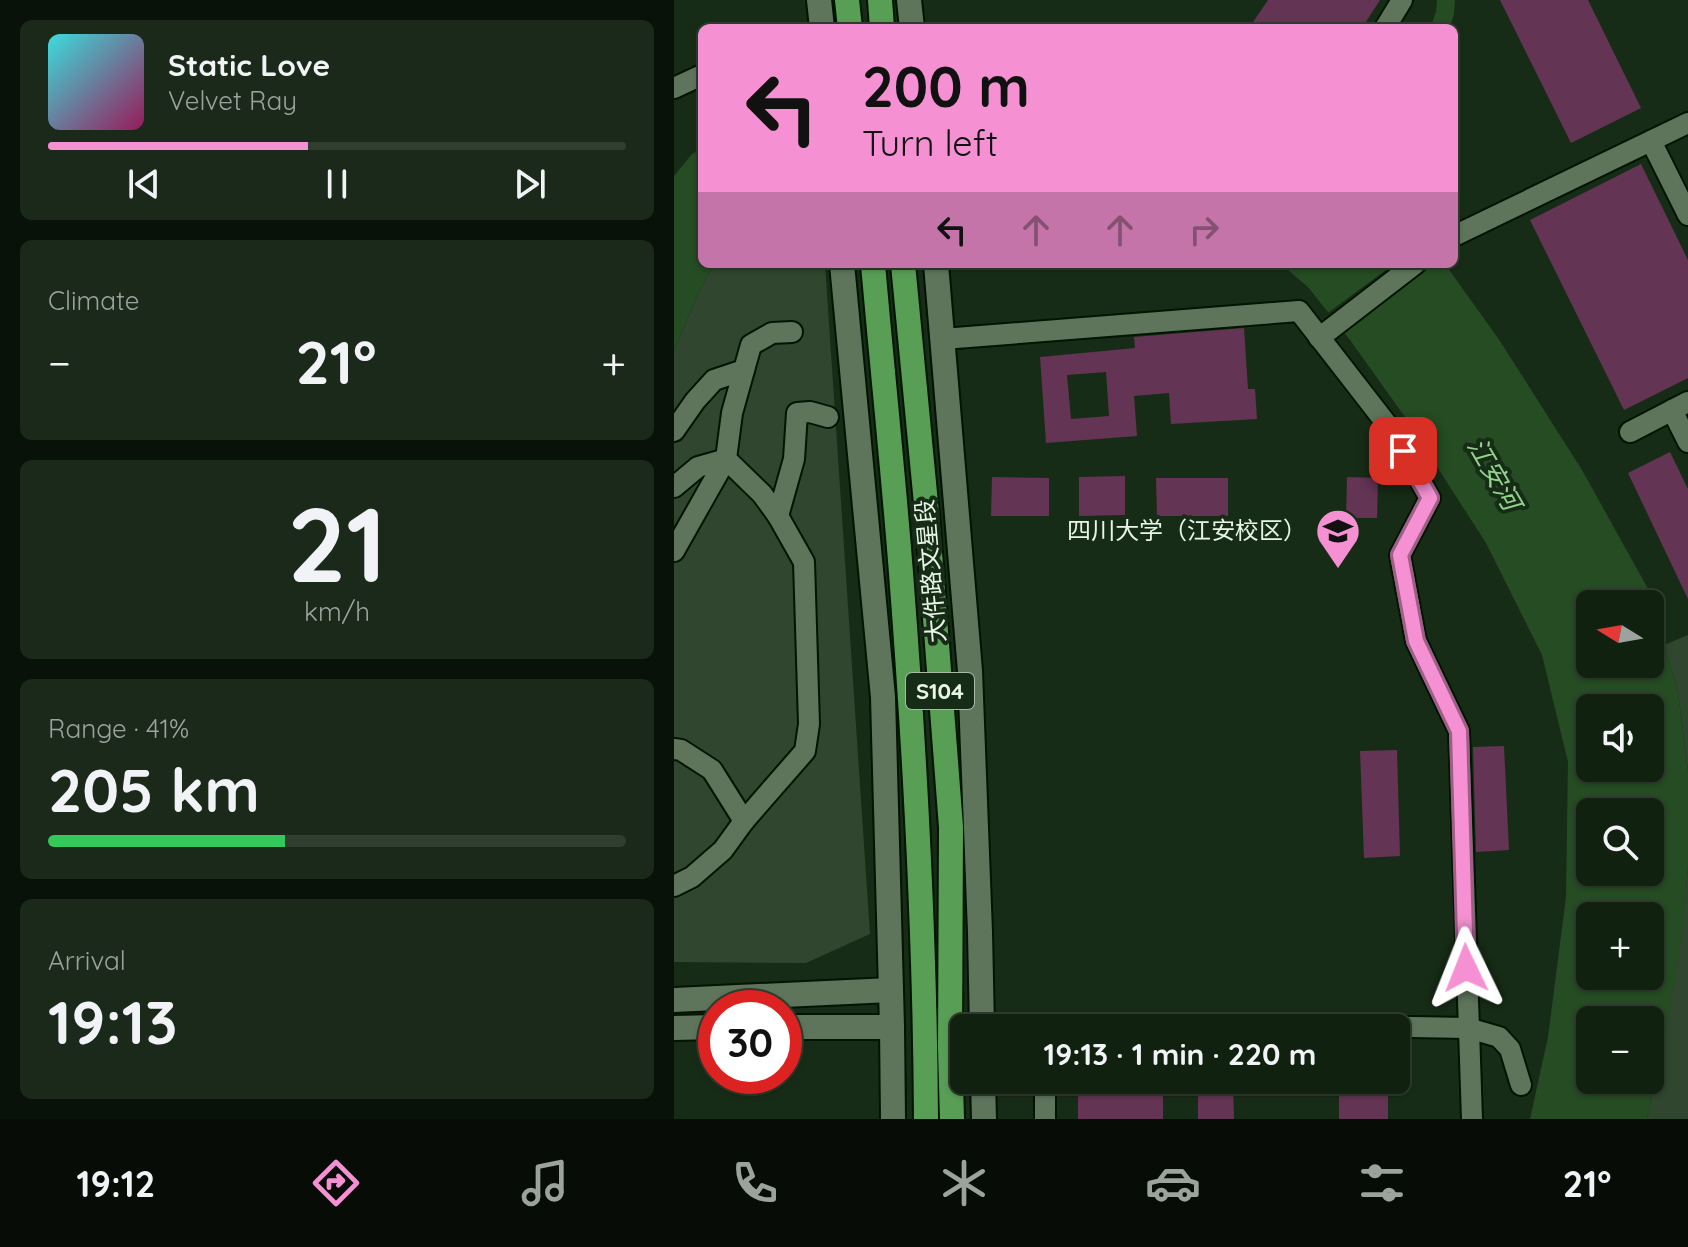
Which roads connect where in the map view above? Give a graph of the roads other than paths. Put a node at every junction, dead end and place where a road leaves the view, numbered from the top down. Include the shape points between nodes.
1 (819, 0) edge
2 (847, 0) edge
3 (880, 0) edge
4 (909, 0) edge
5 (1402, 0) edge
6 (822, 24) edge
7 (850, 24) edge
8 (882, 24) edge
9 (912, 24) edge
10 (1387, 24) edge
11 (698, 77) edge
12 (674, 88) edge
13 (1688, 123) edge
14 (1651, 141) junction
15 (1688, 215) edge
16 (1458, 234) edge
17 (842, 268) edge
18 (873, 268) edge
19 (903, 268) edge
20 (936, 268) edge
21 (1410, 268) edge
22 (792, 332) dead end
23 (1319, 338) junction
24 (943, 339) junction
25 (744, 370) junction
26 (1680, 406) edge
27 (828, 417) dead end
28 (674, 431) edge
29 (1630, 432) dead end
30 (1688, 442) edge
31 (726, 459) junction
32 (674, 487) edge
33 (778, 516) junction
34 (674, 551) edge
35 (674, 749) edge
36 (744, 821) junction
37 (674, 886) edge
38 (891, 990) junction
39 (674, 1000) edge
40 (982, 1014) edge
41 (698, 1027) edge
42 (802, 1027) edge
43 (892, 1027) junction
44 (1410, 1027) edge
45 (674, 1028) edge
46 (1468, 1028) junction
47 (1521, 1085) dead end
48 (983, 1094) edge
49 (1045, 1094) edge
50 (893, 1119) edge
51 (926, 1119) edge
52 (952, 1119) edge
53 (984, 1119) edge
54 (1045, 1119) edge
55 (1472, 1119) edge

1 - 6 street
2 - 7 main road
3 - 8 main road
4 - 9 street
5 - 10 street
11 - 12 street
13 - 14 street
14 - 15 street
14 - 16 street
17 - 38 street via 883,697
18 - 51 main road, 大件路文星段 / S104 via 918,829
19 - 52 main road, 大件路文星段 / S104 via 951,827
20 - 24 street
21 - 23 street
22 - 25 street via 772,333 751,345
23 - 24 street via 1299,311
23 - 46 street via 1389,427 1430,498 1400,555 1416,641 1459,731
24 - 40 street via 970,671
25 - 28 street via 714,380
25 - 31 street
26 - 29 street
26 - 30 street
27 - 33 street via 797,413 794,459
31 - 32 street via 698,467
31 - 33 street
31 - 34 street
33 - 36 street via 804,562 809,724 805,751
35 - 36 street via 712,770
36 - 37 street via 723,850
38 - 39 street
38 - 43 street
41 - 45 street
42 - 43 street
43 - 50 street
44 - 46 street
46 - 47 street via 1499,1037 1510,1049
46 - 55 street
48 - 53 street
49 - 54 street

